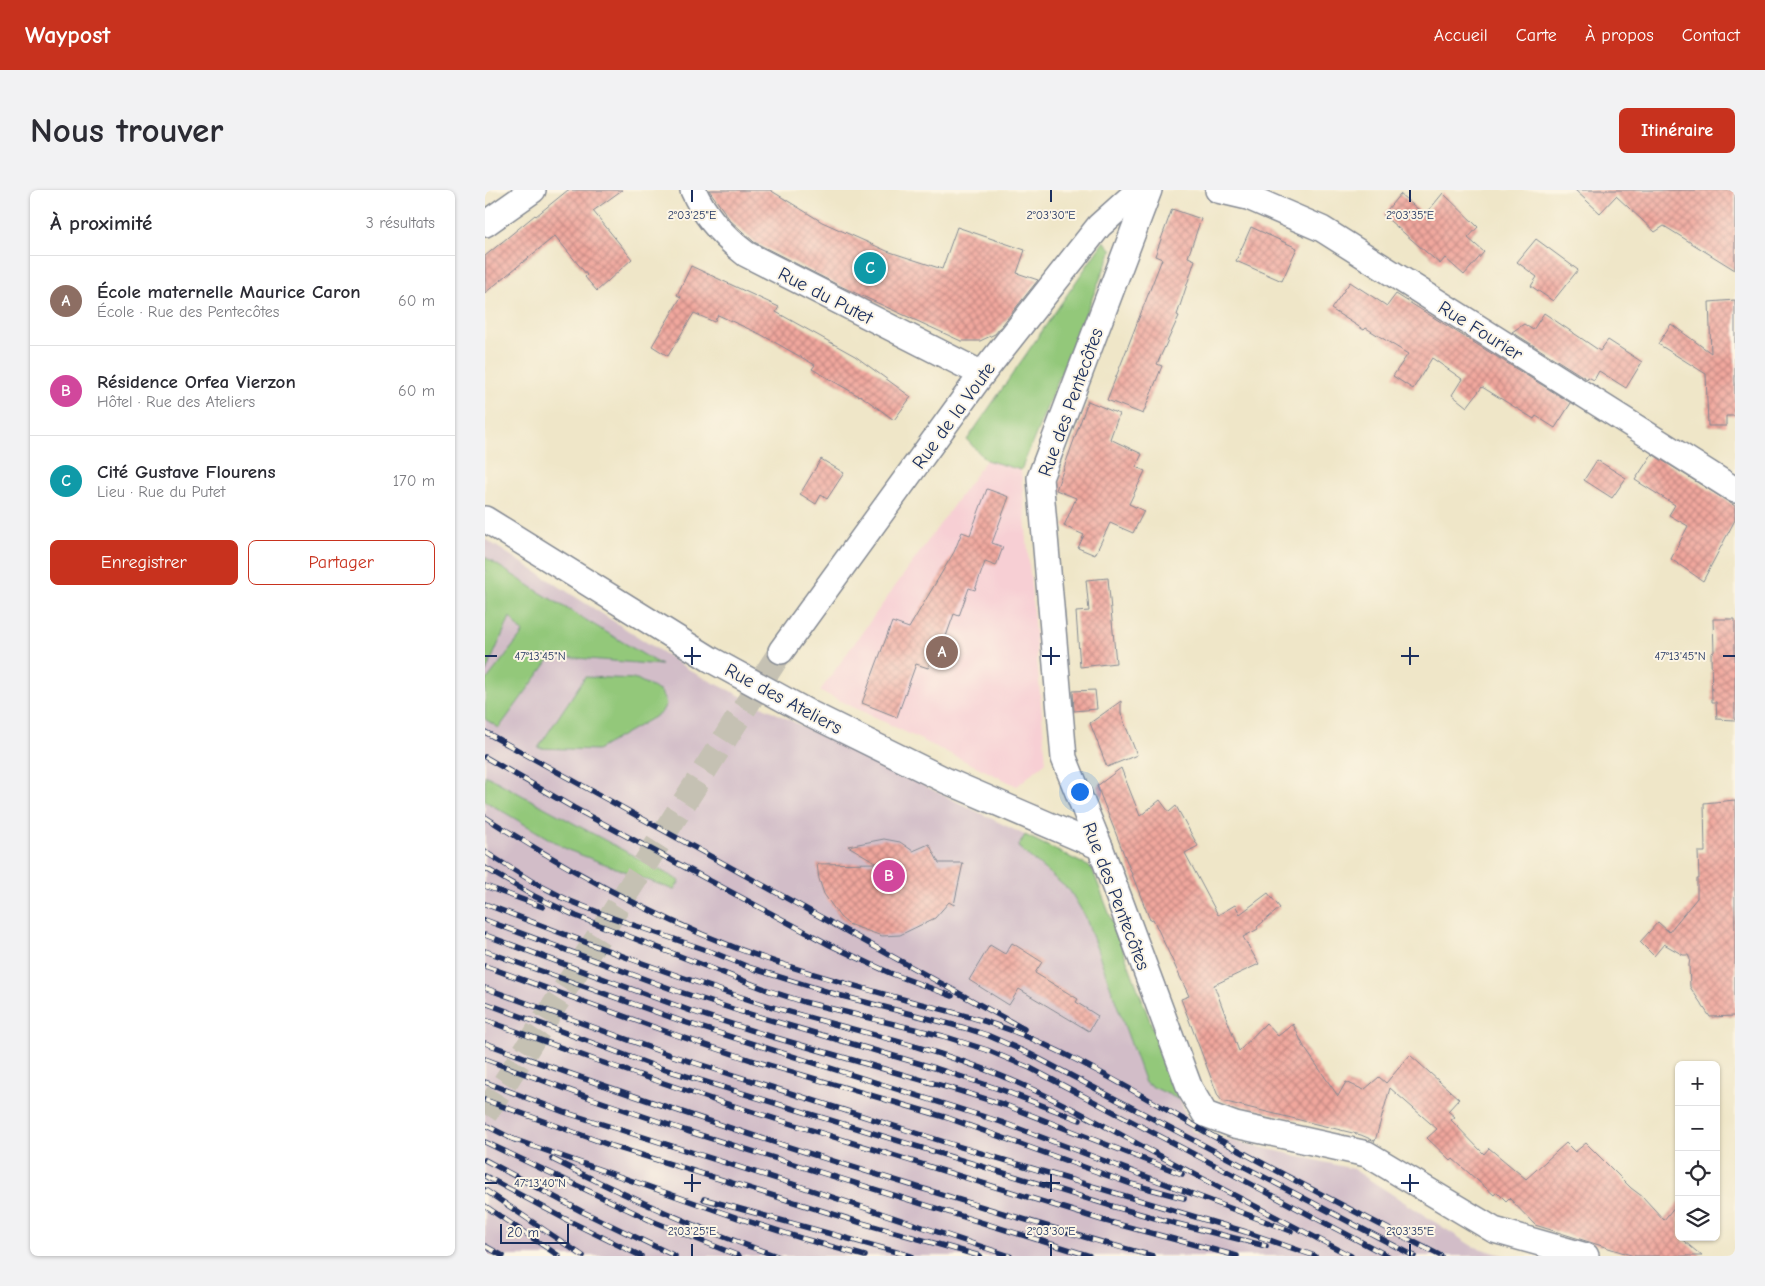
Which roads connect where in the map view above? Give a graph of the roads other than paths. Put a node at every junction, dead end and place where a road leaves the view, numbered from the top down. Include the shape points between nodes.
1 (533, 190) edge
2 (693, 190) edge
3 (1139, 190) edge
4 (1149, 190) edge
5 (1218, 190) edge
6 (485, 224) edge
7 (982, 374) junction
8 (1735, 490) edge
9 (485, 520) edge
10 (781, 651) tunnel mouth
11 (1100, 847) junction
12 (1586, 1256) edge

1 - 6 street
2 - 7 street, Rue du Putet via 707,215 727,239 746,254
3 - 7 street, Rue de la Voute via 1099,226
4 - 11 street, Rue des Pentecôtes via 1040,478 1063,758
5 - 8 street, Rue Fourier via 1248,197 1322,229
7 - 10 street, Rue de la Voute
9 - 11 street, Rue des Ateliers via 710,659 809,713 947,781
11 - 12 street, Rue des Pentecôtes via 1190,1090 1205,1114 1235,1125 1367,1154 1494,1230

